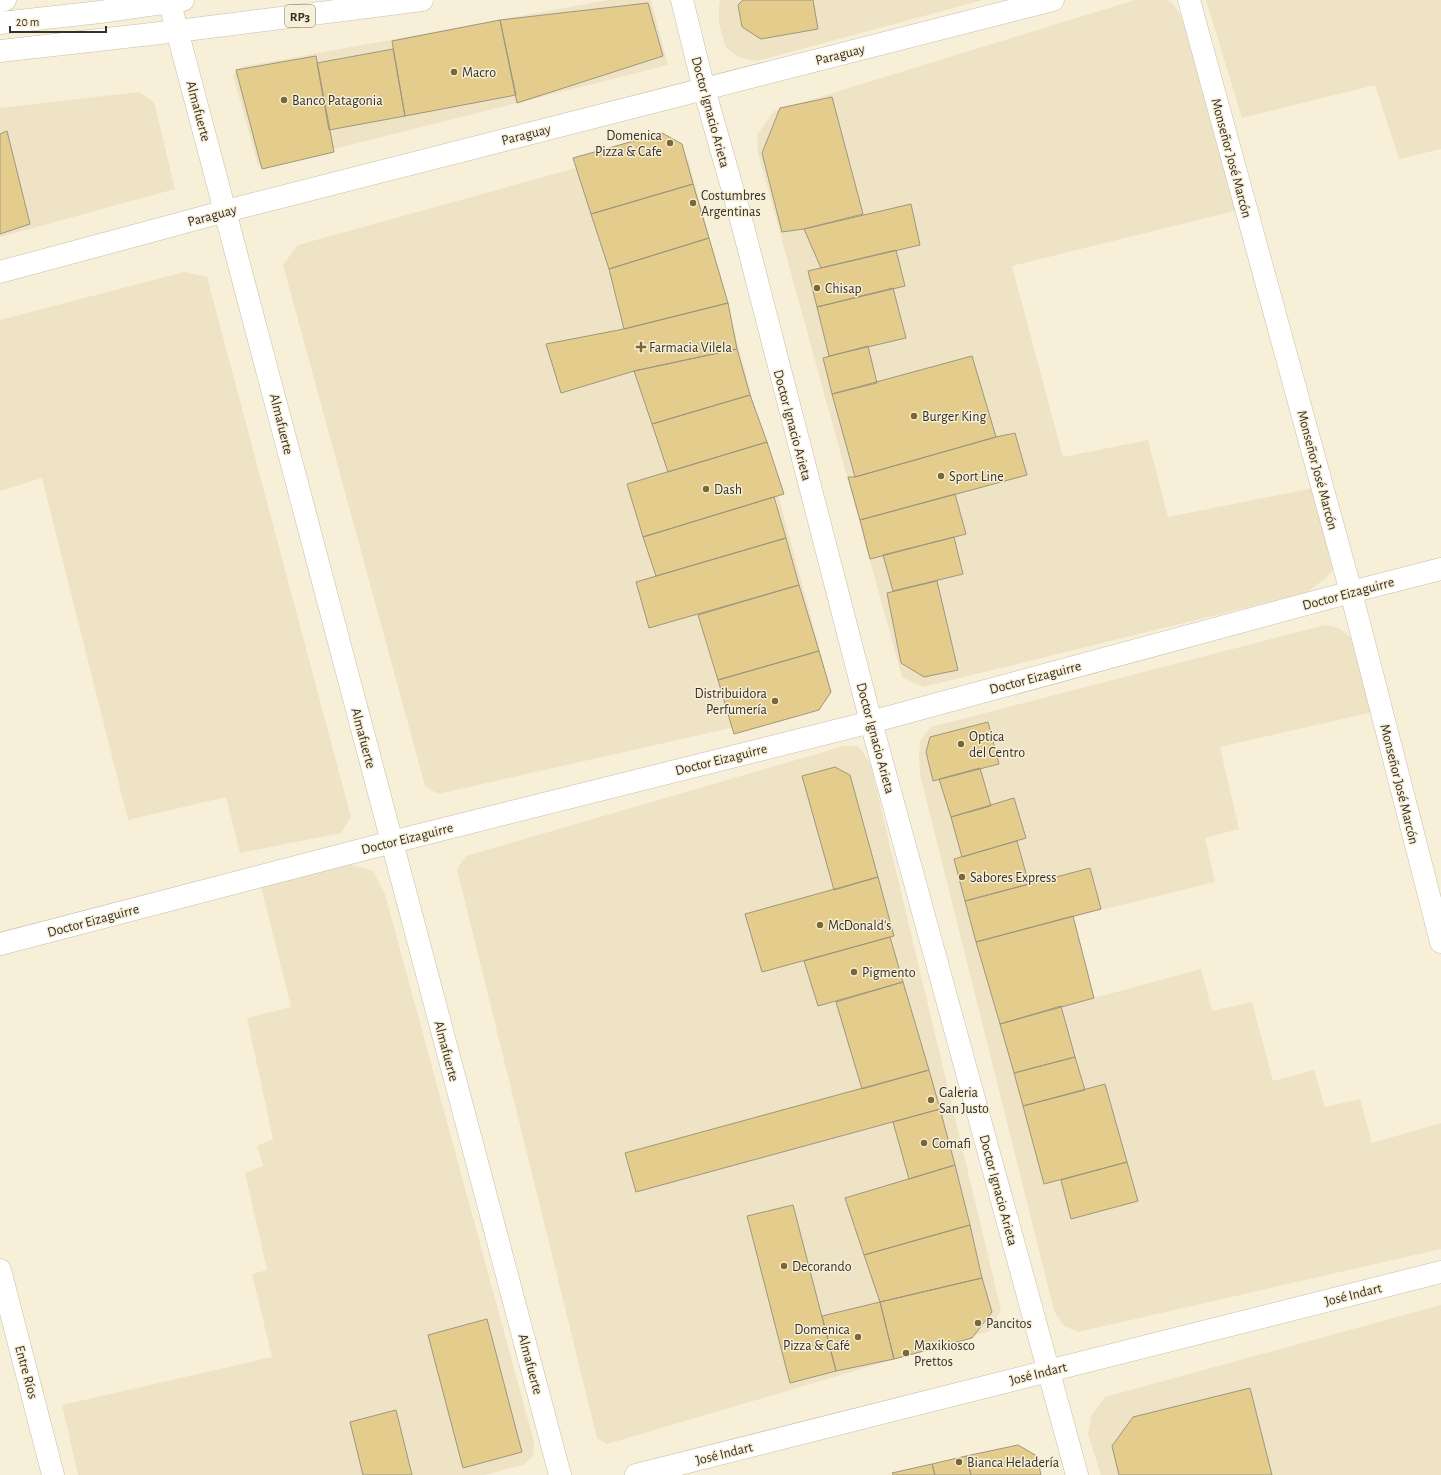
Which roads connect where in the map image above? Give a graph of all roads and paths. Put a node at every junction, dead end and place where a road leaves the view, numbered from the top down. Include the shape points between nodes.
1 (5, 0) edge
2 (422, 0) edge
3 (682, 0) edge
4 (1053, 0) edge
5 (1189, 0) edge
6 (0, 1) edge
7 (175, 1) edge
8 (0, 23) edge
9 (178, 31) junction
10 (0, 51) edge
11 (704, 89) junction
12 (226, 211) junction
13 (0, 272) edge
14 (1441, 569) edge
15 (1351, 592) junction
16 (871, 722) junction
17 (392, 842) junction
18 (1441, 942) edge
19 (0, 944) edge
20 (0, 1270) edge
21 (1441, 1272) edge
22 (1049, 1370) junction
23 (53, 1475) edge
24 (560, 1475) edge
25 (636, 1475) edge
26 (1077, 1475) edge

1 - 6 main road
2 - 9 main road, RP3
3 - 11 main road, Doctor Ignacio Arieta
4 - 11 main road, Paraguay
5 - 15 main road, Monseñor José Marcón
7 - 8 main road
7 - 9 main road, Almafuerte
9 - 10 main road, RP3
9 - 12 main road, Almafuerte
11 - 12 main road, Paraguay
11 - 16 main road, Doctor Ignacio Arieta via 741,219
12 - 13 main road, Paraguay
12 - 17 main road, Almafuerte
14 - 15 main road, Doctor Eizaguirre
15 - 16 main road, Doctor Eizaguirre
15 - 18 main road, Monseñor José Marcón
16 - 17 main road, Doctor Eizaguirre
16 - 22 main road, Doctor Ignacio Arieta
17 - 19 main road, Doctor Eizaguirre
17 - 24 main road, Almafuerte
20 - 23 main road, Entre Ríos
21 - 22 main road, José Indart
22 - 25 main road, José Indart
22 - 26 main road, Doctor Ignacio Arieta

